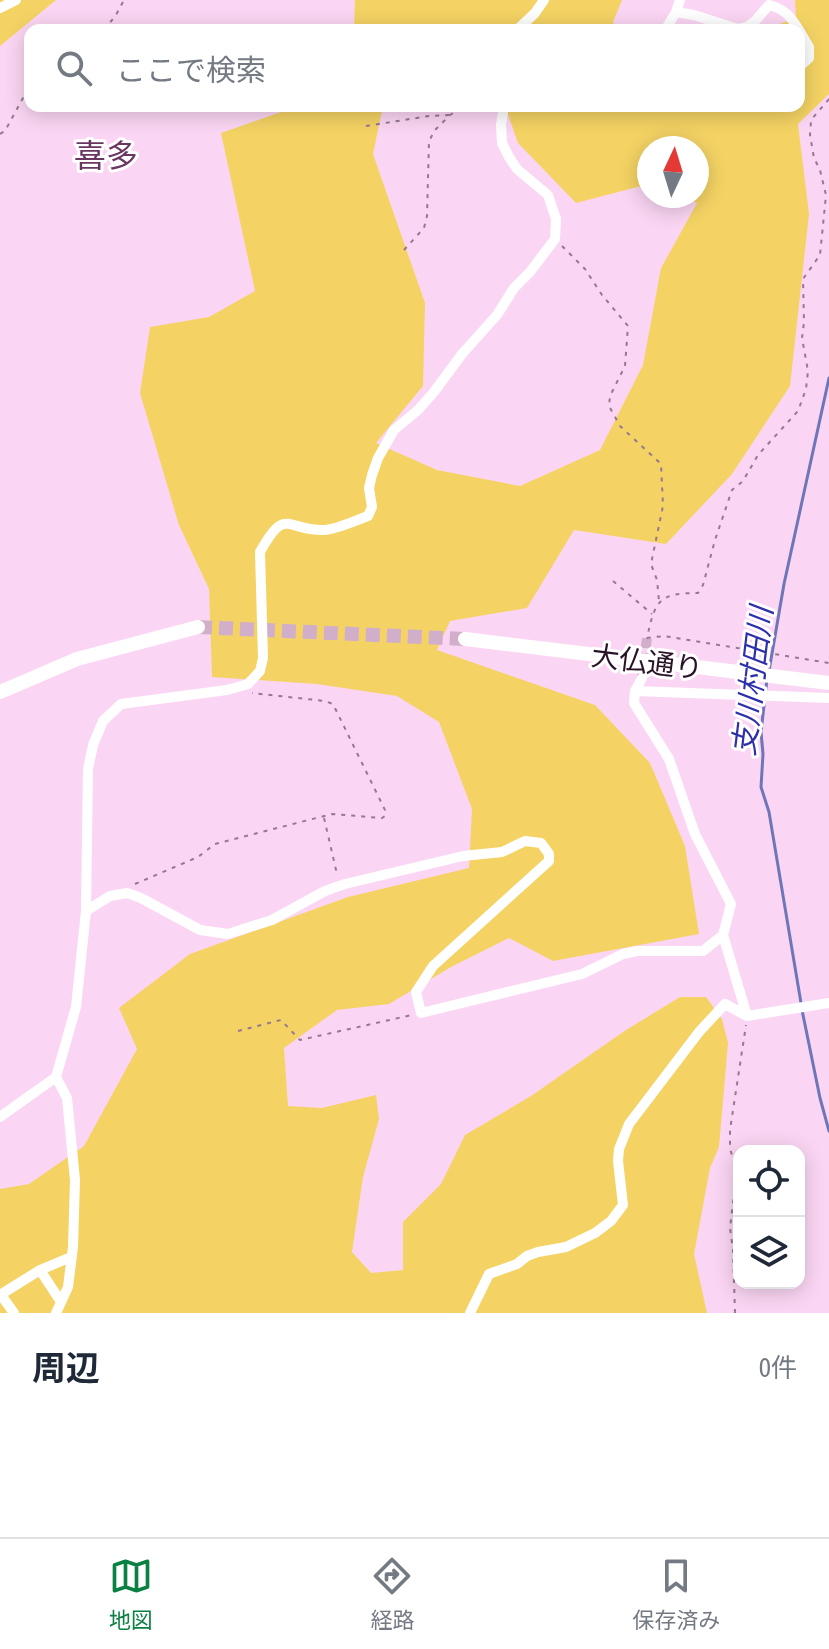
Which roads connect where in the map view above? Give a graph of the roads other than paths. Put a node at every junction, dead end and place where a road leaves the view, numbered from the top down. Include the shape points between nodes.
1 (16, 0) edge
2 (544, 0) edge
3 (680, 0) edge
4 (0, 8) edge
5 (676, 12) junction
6 (523, 24) edge
7 (669, 24) edge
8 (722, 24) edge
9 (751, 24) edge
10 (795, 24) edge
11 (805, 40) edge
12 (805, 62) edge
13 (503, 112) edge
14 (198, 627) tunnel mouth
15 (465, 639) tunnel mouth
16 (642, 678) tunnel mouth
17 (829, 683) edge
18 (635, 691) junction
19 (0, 692) edge
20 (829, 698) edge
21 (86, 911) junction
22 (723, 935) junction
23 (829, 1003) edge
24 (747, 1016) junction
25 (56, 1077) junction
26 (0, 1117) edge
27 (71, 1257) junction
28 (40, 1270) junction
29 (0, 1295) edge
30 (59, 1308) edge
31 (14, 1313) edge
32 (470, 1313) edge

1 - 4 street
2 - 6 street
3 - 5 street
5 - 7 street
5 - 8 street
9 - 10 street via 769,5 790,15
11 - 12 street
13 - 21 street via 502,143 517,169 548,195 556,219 555,239 434,392 394,430 372,475 368,516 324,530 289,522 268,538 260,552 263,658 248,684 121,704 103,721 88,769
14 - 19 street via 77,659
15 - 17 street, 大仏通り
16 - 18 street
18 - 20 street
18 - 22 street via 634,703 669,759 695,834 731,904
21 - 22 street via 110,896 127,893 200,930 228,934 272,920 340,885 502,852 525,841 541,843 549,861 433,966 416,992 421,1013 582,974 623,954 703,951
21 - 25 street via 76,1007
22 - 24 street
23 - 24 street
24 - 32 street via 725,1004 629,1124 618,1161 623,1205 611,1221 566,1247 538,1252 489,1274
25 - 26 street
25 - 27 street via 67,1098 75,1180
27 - 28 street
27 - 30 street
28 - 29 street
28 - 30 street
29 - 31 street

